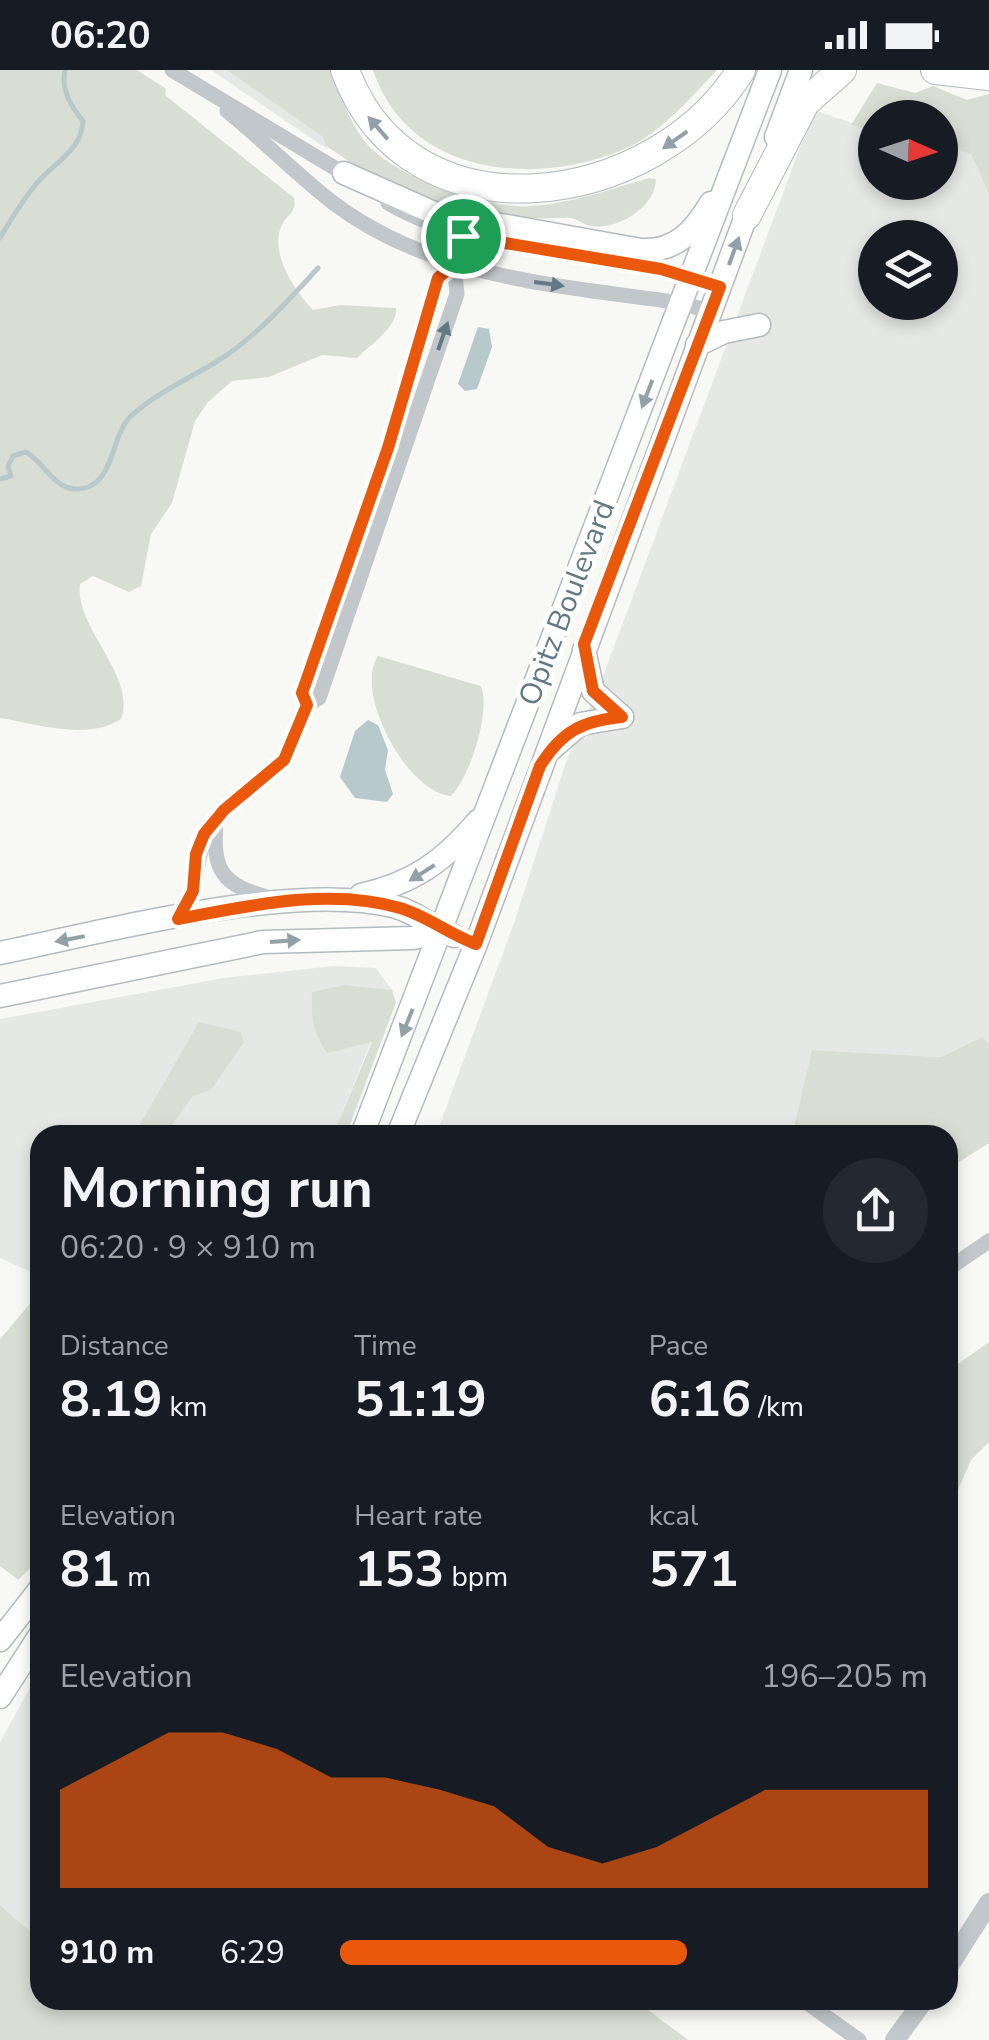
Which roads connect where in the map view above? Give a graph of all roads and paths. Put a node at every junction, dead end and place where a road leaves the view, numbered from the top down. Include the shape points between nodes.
1 (172, 70) edge
2 (345, 70) edge
3 (741, 70) edge
4 (770, 70) edge
5 (801, 70) edge
6 (842, 70) edge
7 (935, 70) edge
8 (989, 76) edge
9 (189, 81) junction
10 (734, 167) junction
11 (344, 173) junction
12 (746, 215) junction
13 (463, 236) junction
14 (454, 264) junction
15 (692, 277) junction
16 (720, 287) junction
17 (682, 304) junction
18 (710, 312) junction
19 (759, 324) dead end
20 (698, 345) junction
21 (584, 644) junction
22 (307, 705) junction
23 (540, 766) junction
24 (487, 811) junction
25 (216, 821) junction
26 (337, 901) junction
27 (284, 902) junction
28 (178, 919) junction
29 (443, 932) junction
30 (476, 944) junction
31 (0, 953) edge
32 (0, 996) edge
33 (366, 1125) edge
34 (402, 1125) edge
35 (989, 1241) edge
36 (958, 1263) edge
37 (30, 1602) edge
38 (0, 1640) edge
39 (30, 1650) edge
40 (0, 1697) edge
41 (989, 1903) edge
42 (958, 1952) edge
43 (817, 2010) edge
44 (917, 2010) edge
45 (859, 2040) edge
46 (895, 2040) edge

1 - 9 street
3 -> 2 highway via 698,124 653,156 601,178 544,188 482,184 414,160 378,130
4 - 10 main road, Opitz Boulevard
5 - 12 main road, Opitz Boulevard
6 - 12 highway via 805,103
7 - 8 highway
9 - 11 street
9 - 14 street via 332,202
10 - 11 main road via 690,232 649,250 451,218
10 - 15 main road, Opitz Boulevard
11 - 13 street via 421,222
16 -> 12 main road, Opitz Boulevard
13 - 14 street
13 - 15 street
14 -> 17 street via 493,276
14 - 22 street via 438,278 420,330 388,448 302,693
22 -> 14 street via 319,698 458,294
15 - 16 street
15 - 17 main road, Opitz Boulevard
16 - 18 main road, Opitz Boulevard
17 - 18 street
17 -> 24 main road, Opitz Boulevard
18 - 20 main road, Opitz Boulevard
19 - 20 main road
20 - 21 main road, Opitz Boulevard
21 - 23 main road, Opitz Boulevard
21 - 23 main road via 593,691 622,717 578,725
22 - 25 street via 284,760
23 - 30 main road, Opitz Boulevard
24 -> 26 main road via 425,872
24 - 29 main road, Opitz Boulevard
25 - 27 street via 215,856 227,879
25 - 28 street via 200,841 193,891
26 - 27 main road
26 - 29 main road via 399,908
27 - 28 main road
28 -> 31 main road
29 - 30 main road
32 -> 29 main road via 228,948
29 -> 33 main road, Opitz Boulevard
30 - 34 main road, Opitz Boulevard
35 - 36 street
37 - 38 main road
39 - 40 main road
41 - 42 street
43 - 45 street
44 - 46 street

